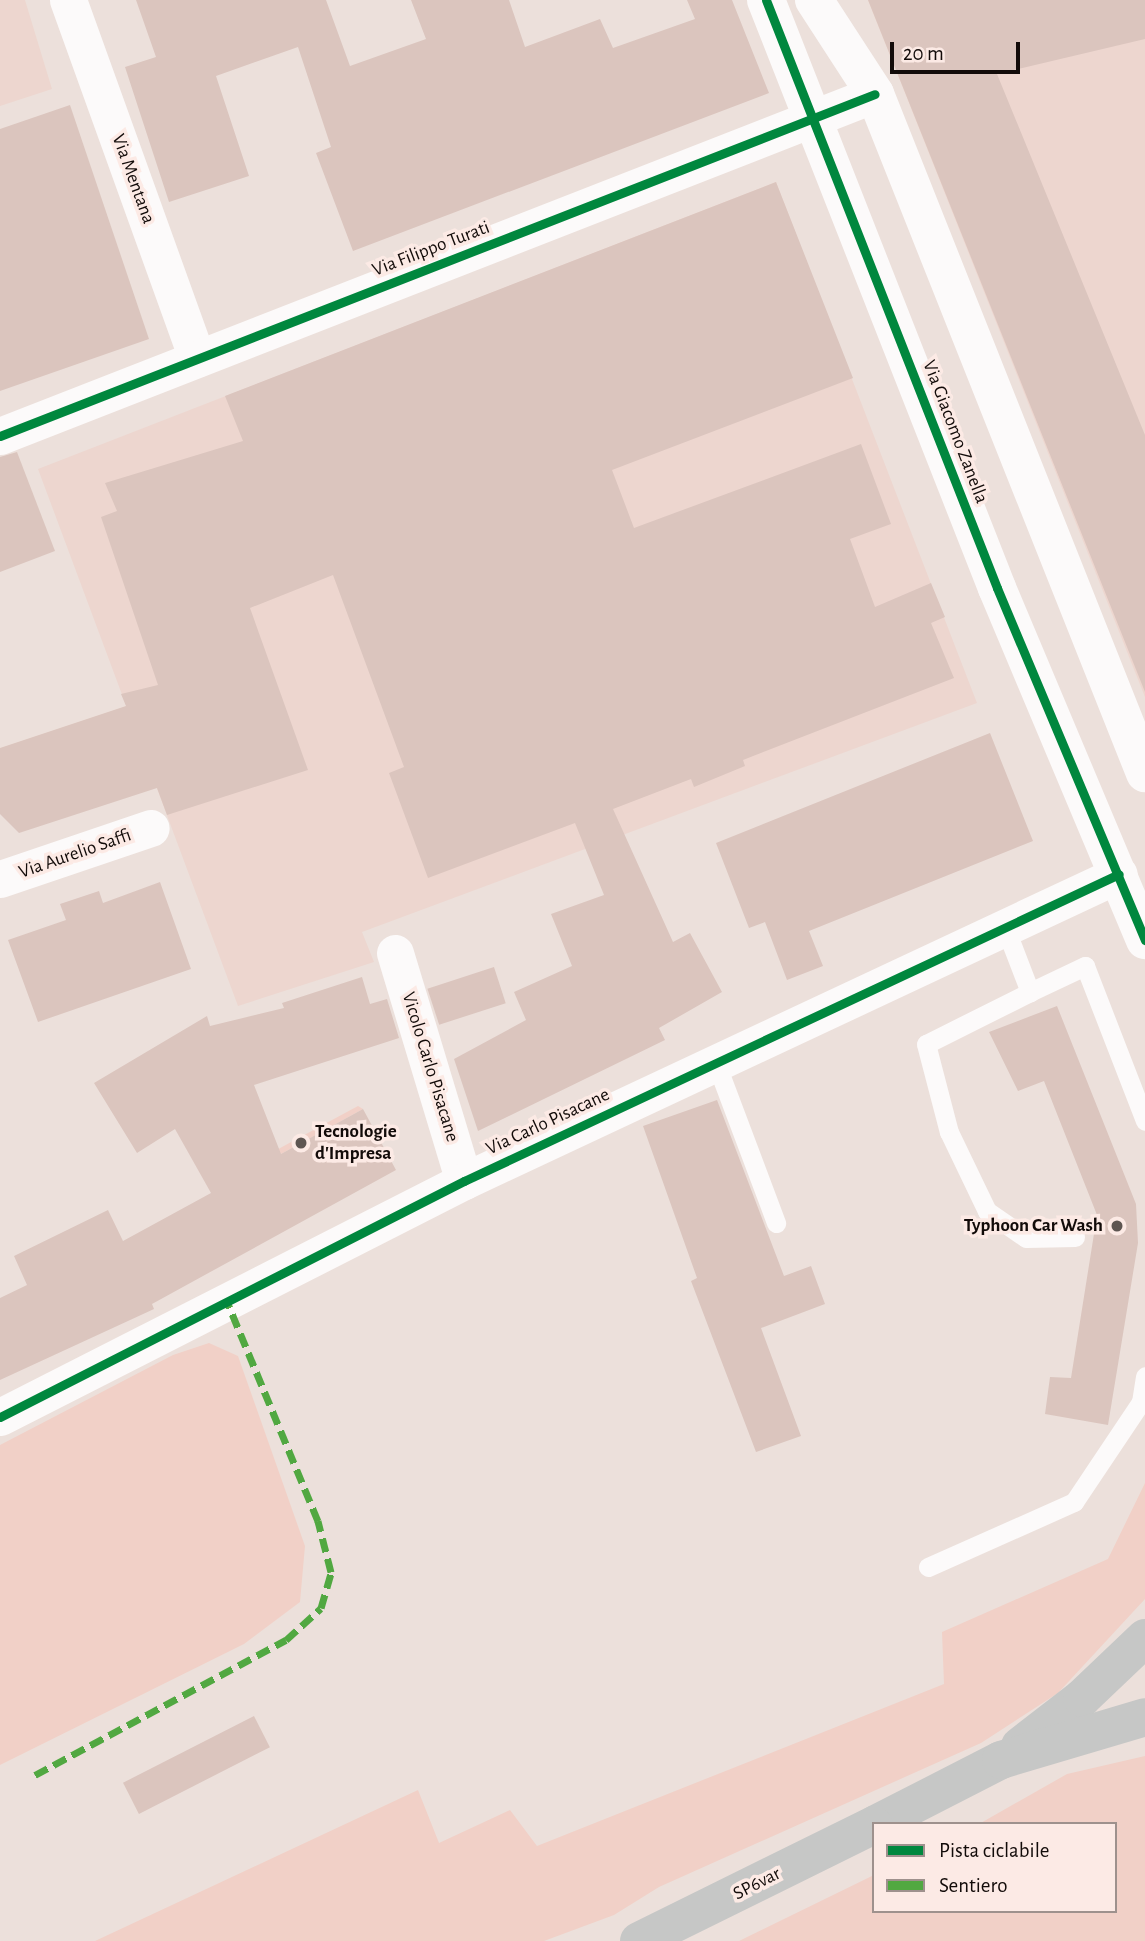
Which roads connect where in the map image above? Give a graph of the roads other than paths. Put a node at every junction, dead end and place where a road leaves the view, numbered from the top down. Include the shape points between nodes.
1 (68, 0) edge
2 (766, 0) edge
3 (814, 0) edge
4 (875, 94) junction
5 (815, 119) junction
6 (197, 358) junction
7 (0, 436) edge
8 (1145, 773) edge
9 (151, 828) dead end
10 (1119, 874) junction
11 (0, 879) edge
12 (1005, 927) junction
13 (1145, 940) edge
14 (395, 953) dead end
15 (1030, 992) junction
16 (716, 1063) junction
17 (1145, 1121) edge
18 (464, 1181) junction
19 (776, 1223) dead end
20 (1075, 1237) dead end
21 (1145, 1376) edge
22 (0, 1417) edge
23 (928, 1567) dead end
24 (1145, 1637) edge
25 (1145, 1717) edge
26 (1001, 1760) junction
27 (879, 1822) edge
28 (872, 1825) edge
29 (639, 1941) edge

1 - 6 street, Via Mentana
2 - 5 street, Via Giacomo Zanella
3 - 4 street
4 - 5 street, Via Filippo Turati
4 - 8 street
5 - 6 street, Via Filippo Turati
5 - 10 street, Via Giacomo Zanella via 996,588
6 - 7 street, Via Filippo Turati
9 - 11 street, Via Aurelio Saffi
10 - 12 street, Via Carlo Pisacane
10 - 13 street, Via Giacomo Zanella
12 - 15 lane
12 - 16 street, Via Carlo Pisacane
14 - 18 street, Vicolo Carlo Pisacane
15 - 17 lane via 1085,966
15 - 20 lane via 926,1044 949,1132 987,1211 1027,1238
16 - 18 street, Via Carlo Pisacane
16 - 19 lane
18 - 22 street, Via Carlo Pisacane
21 - 23 lane via 1141,1402 1074,1502
24 - 26 main road, SP6var / SP6var via 1082,1698
25 - 26 main road, SP6var / SP6var
26 - 27 main road, SP6var / SP6var
28 - 29 main road, SP6var / SP6var

